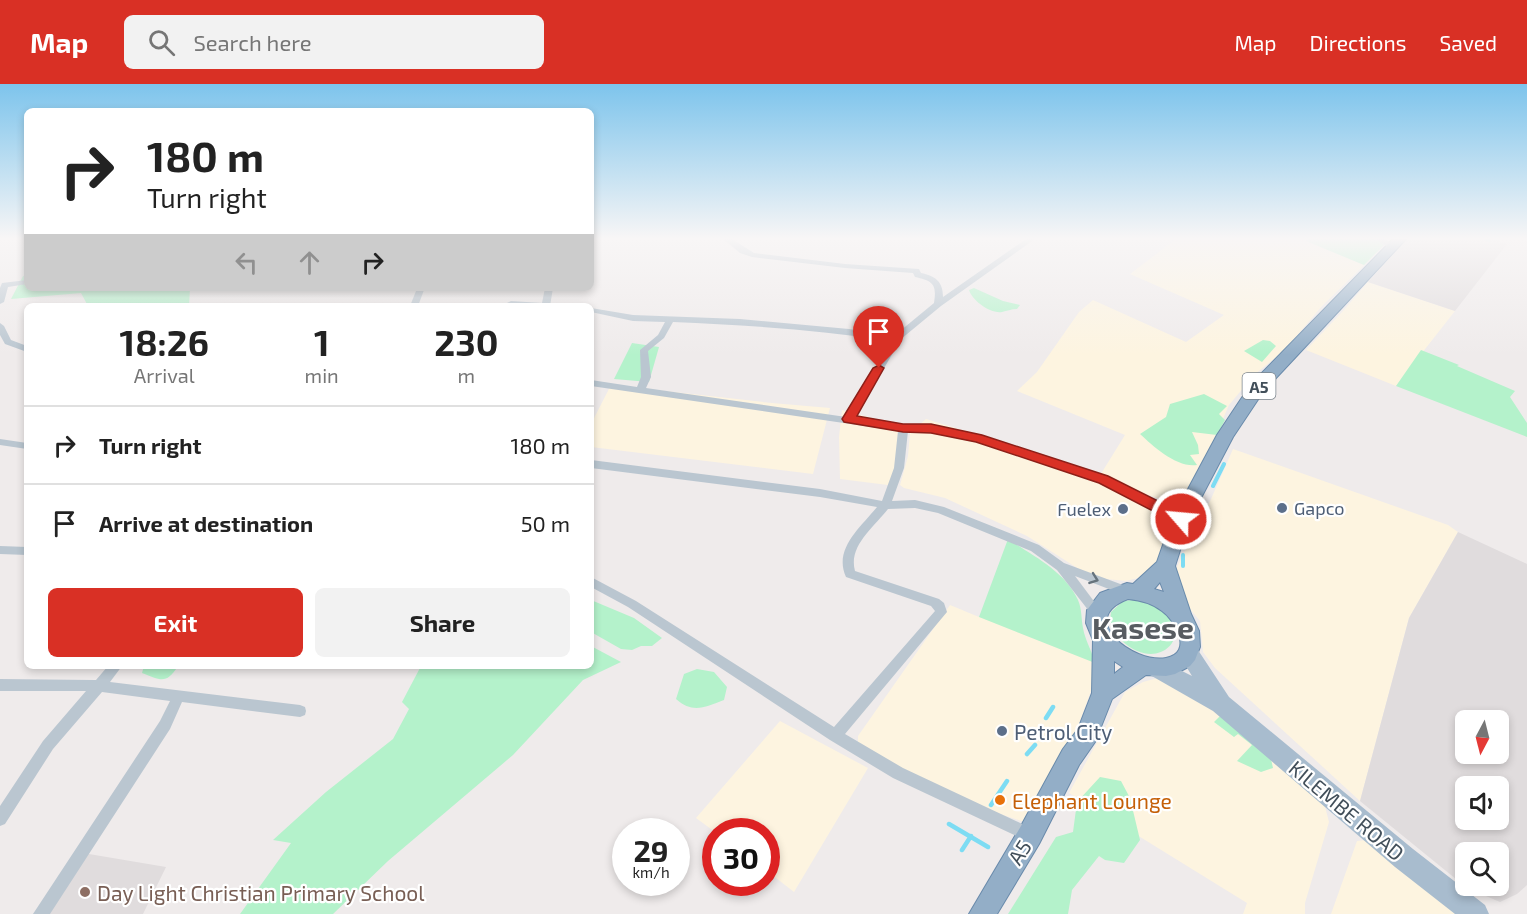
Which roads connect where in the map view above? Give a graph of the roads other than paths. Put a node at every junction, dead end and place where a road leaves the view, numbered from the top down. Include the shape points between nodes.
1 (934, 278) edge
2 (975, 278) edge
3 (1363, 278) edge
4 (24, 282) edge
5 (0, 302) edge
6 (938, 303) junction
7 (594, 311) edge
8 (670, 320) junction
9 (0, 326) edge
10 (896, 339) junction
11 (4, 342) edge
12 (24, 348) edge
13 (594, 383) edge
14 (641, 389) junction
15 (849, 419) junction
16 (903, 428) junction
17 (0, 442) edge
18 (24, 446) edge
19 (594, 464) edge
20 (885, 505) junction
21 (1181, 519) junction
22 (0, 550) edge
23 (24, 551) edge
24 (1165, 566) junction
25 (1061, 567) junction
26 (594, 584) edge
27 (1132, 592) junction
28 (1096, 612) junction
29 (1181, 615) junction
30 (1103, 641) junction
31 (1189, 653) junction
32 (1150, 667) junction
33 (113, 669) edge
34 (0, 685) edge
35 (98, 686) junction
36 (1103, 693) junction
37 (178, 696) junction
38 (1221, 704) junction
39 (300, 711) dead end
40 (835, 735) junction
41 (0, 819) edge
42 (1030, 836) junction
43 (990, 900) edge
44 (40, 914) edge
45 (1476, 914) edge

1 - 6 street via 941,290
2 - 6 street
3 - 21 highway, A5 via 1257,388 1225,435
4 - 5 street via 5,285
6 - 10 street
7 - 8 street
8 - 10 street via 783,326
8 - 14 street via 661,336 644,350 646,377
9 - 11 street
10 - 15 street
11 - 12 street
13 - 14 street
14 - 15 street
15 - 16 street
16 - 20 street via 901,464
16 - 21 street via 978,438 1103,480
17 - 18 street
19 - 20 street
20 - 25 street via 915,504 940,510 1035,548
20 - 40 street via 858,537 847,560 850,574 935,602 941,612
21 - 24 highway, A5
22 - 23 street
24 - 27 highway, A5
24 - 29 highway, KILEMBE ROAD
25 -> 27 street
25 - 28 street
26 - 40 street
27 - 28 highway, A5 via 1113,594
27 - 29 highway via 1161,600
28 - 30 highway, A5 via 1096,626
29 - 31 highway, KILEMBE ROAD via 1191,634
30 - 32 highway, KILEMBE ROAD via 1119,656
30 - 36 highway, A5 / A5
31 - 32 highway via 1171,666
31 - 38 main road, KILEMBE ROAD
32 - 36 highway
32 - 38 main road, KILEMBE ROAD
33 - 35 street
34 - 35 street
35 - 37 street
35 - 41 street via 48,745
36 - 42 highway, A5 / A5 via 1087,735 1071,757
37 - 39 street
37 - 44 street via 165,725
38 - 45 main road, KILEMBE ROAD
40 - 42 street via 898,773
42 - 43 highway, A5 / A5

